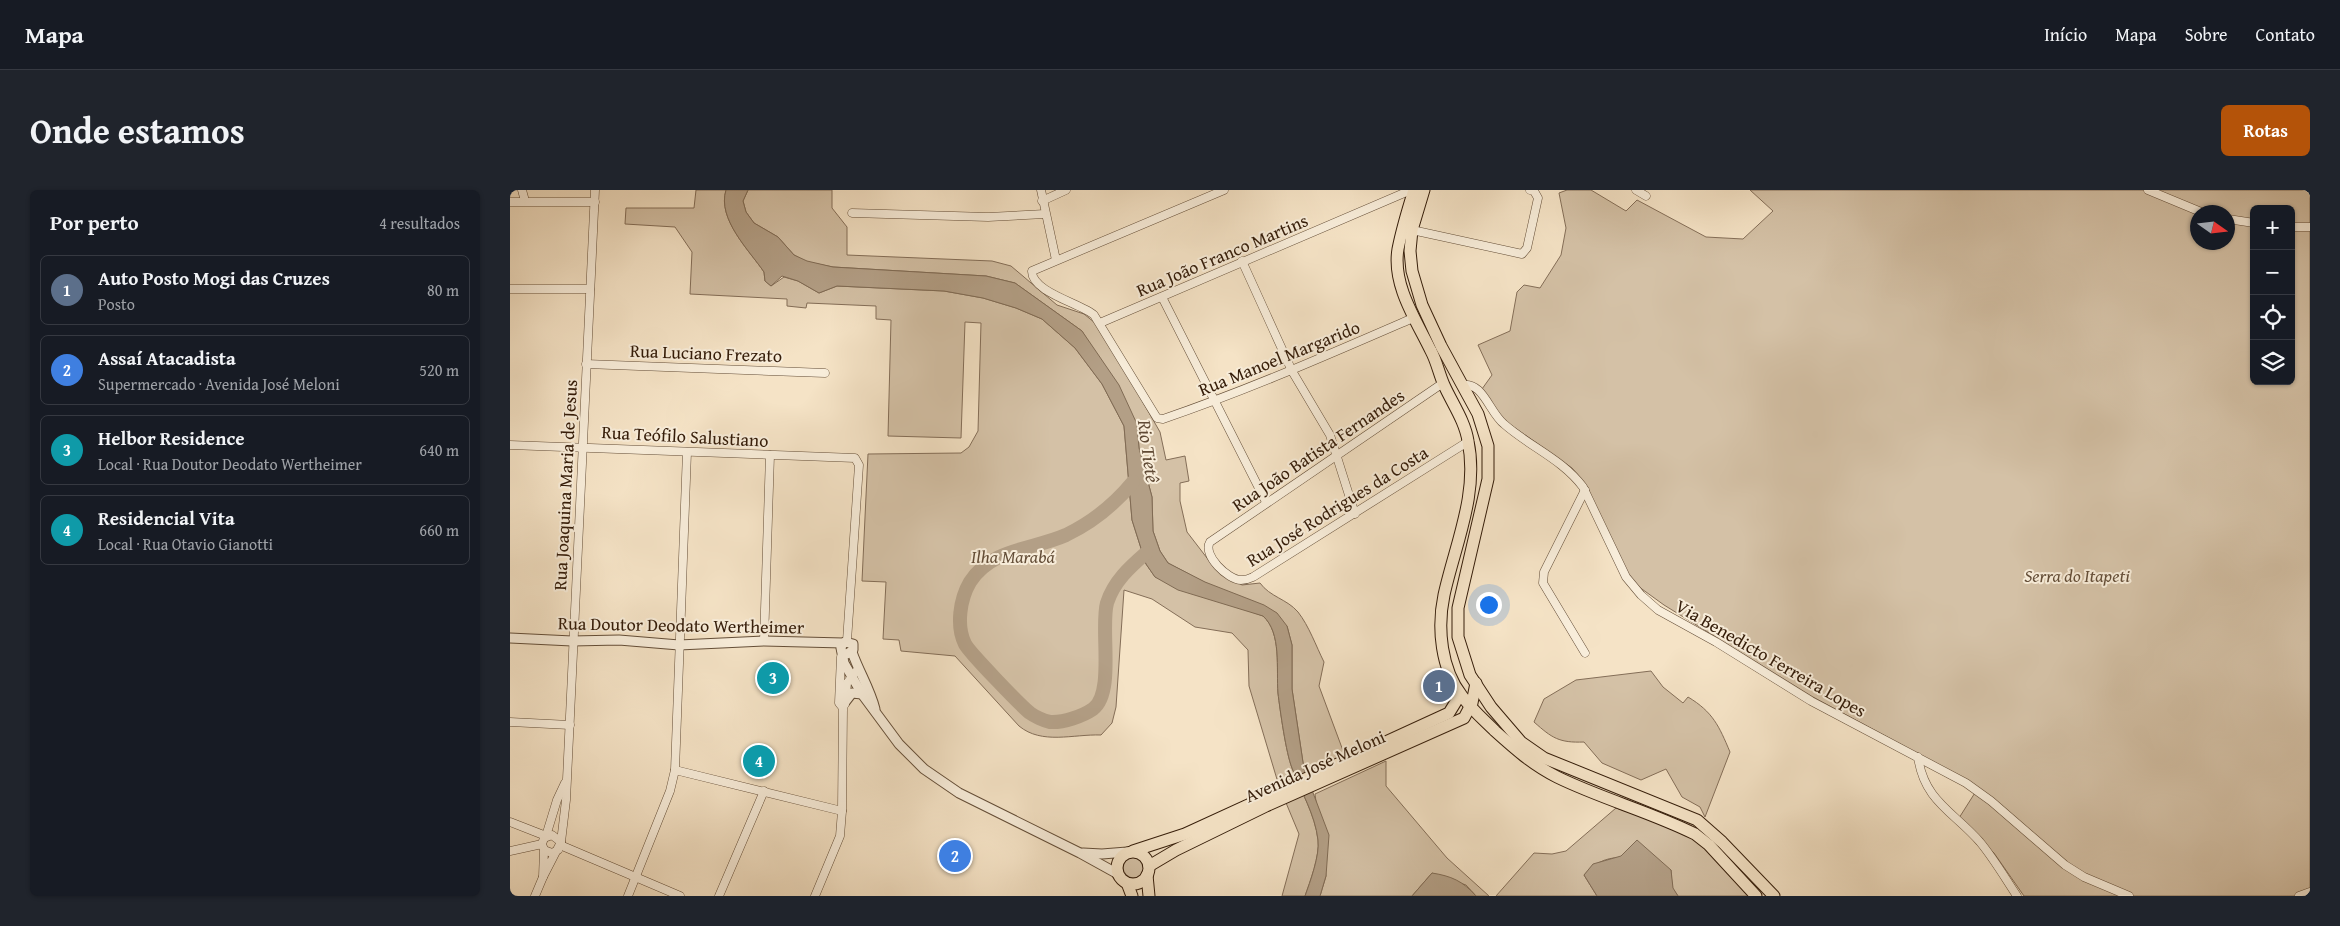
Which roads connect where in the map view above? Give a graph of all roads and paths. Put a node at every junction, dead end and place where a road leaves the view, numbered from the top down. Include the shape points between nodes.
1 (522, 190) edge
2 (595, 190) edge
3 (1041, 190) edge
4 (1066, 190) edge
5 (1224, 190) edge
6 (1412, 190) edge
7 (1424, 190) edge
8 (1530, 190) edge
9 (1636, 190) edge
10 (2148, 190) edge
11 (1208, 193) edge
12 (1646, 196) dead end
13 (525, 201) junction
14 (1042, 201) junction
15 (510, 202) edge
16 (595, 202) junction
17 (2190, 207) edge
18 (852, 213) dead end
19 (1045, 214) junction
20 (2235, 220) edge
21 (2250, 223) edge
22 (2295, 227) edge
23 (2310, 227) edge
24 (1412, 230) junction
25 (1056, 260) junction
26 (1242, 261) junction
27 (510, 288) edge
28 (590, 288) junction
29 (1162, 297) junction
30 (1413, 318) junction
31 (1100, 323) junction
32 (586, 364) junction
33 (1292, 371) junction
34 (825, 373) dead end
35 (1443, 383) junction
36 (1462, 385) junction
37 (1216, 401) junction
38 (1469, 441) junction
39 (510, 445) edge
40 (583, 447) junction
41 (687, 452) junction
42 (1337, 454) junction
43 (770, 455) junction
44 (1584, 490) junction
45 (1266, 502) junction
46 (1355, 514) junction
47 (1210, 542) joint
48 (510, 638) edge
49 (572, 641) junction
50 (764, 641) junction
51 (679, 645) junction
52 (843, 647) junction
53 (1585, 653) dead end
54 (854, 672) junction
55 (1476, 683) junction
56 (862, 694) junction
57 (1460, 695) junction
58 (844, 705) junction
59 (1470, 707) junction
60 (876, 711) junction
61 (510, 722) edge
62 (570, 725) junction
63 (1918, 758) junction
64 (676, 770) junction
65 (1326, 775) junction
66 (566, 782) junction
67 (764, 791) junction
68 (1266, 802) junction
69 (842, 811) junction
70 (510, 822) edge
71 (544, 843) junction
72 (560, 846) junction
73 (510, 852) edge
74 (1130, 852) junction
75 (1080, 853) junction
76 (1148, 871) junction
77 (543, 878) junction
78 (636, 878) junction
79 (1122, 879) junction
80 (2310, 892) edge
81 (534, 896) edge
82 (628, 896) edge
83 (680, 896) edge
84 (719, 896) edge
85 (814, 896) edge
86 (1132, 896) edge
87 (1149, 896) edge
88 (1756, 896) edge
89 (1774, 896) edge
90 (2017, 896) edge
91 (2129, 896) edge
92 (2298, 896) edge

1 - 13 street
2 - 16 street, Rua Joaquina Maria de Jesus
3 - 14 street
4 - 14 street
5 - 11 street
6 - 26 street, Rua João Franco Martins
6 - 30 main road via 1398,249 1398,269
7 - 24 main road
8 - 24 street via 1538,198 1527,248 1522,254
9 - 12 street
10 - 17 street
11 - 25 street
13 - 15 street
13 - 16 street
14 - 19 street
16 - 28 street, Rua Joaquina Maria de Jesus
18 - 19 street via 988,217
19 - 25 street
20 - 21 street
22 - 23 street
24 - 36 main road via 1412,271 1419,296
25 - 31 street via 1033,270 1031,274 1055,296 1089,310
26 - 29 street, Rua João Franco Martins
26 - 33 street
27 - 28 street
28 - 32 street, Rua Joaquina Maria de Jesus
29 - 31 street, Rua João Franco Martins
29 - 37 street
30 - 33 street, Rua Manoel Margarido
30 - 35 main road via 1432,353
31 - 37 street, Rua Manoel Margarido via 1155,416 1163,419
32 - 34 street, Rua Luciano Frezato
32 - 40 street, Rua Joaquina Maria de Jesus
33 - 37 street, Rua Manoel Margarido
33 - 42 street via 1330,435
35 - 38 main road
35 - 42 street, Rua João Batista Fernandes
36 - 44 street, Via Benedicto Ferreira Lopes via 1469,383 1477,387 1504,424 1564,466
36 - 55 main road via 1478,414 1489,457 1488,480 1457,623 1462,651
37 - 45 street
38 - 46 street, Rua José Rodrigues da Costa
38 - 57 main road via 1467,504 1443,597 1440,635
39 - 40 street, Rua Teófilo Salustiano
40 - 41 street, Rua Teófilo Salustiano
40 - 49 street, Rua Joaquina Maria de Jesus
41 - 43 street, Rua Teófilo Salustiano
41 - 51 street
42 - 45 street, Rua João Batista Fernandes
42 - 46 street
43 - 50 street
43 - 52 street, Rua Teófilo Salustiano via 849,457 858,461
44 - 53 street via 1544,572 1543,583
44 - 63 street, Via Benedicto Ferreira Lopes via 1626,577 1650,604 1811,701
45 - 47 street, Rua João Batista Fernandes
46 - 47 street, Rua José Rodrigues da Costa via 1248,579 1236,579 1224,571 1209,553
48 - 49 street, Rua Doutor Deodato Wertheimer
49 - 51 street, Rua Doutor Deodato Wertheimer via 619,640
49 - 62 street, Rua Joaquina Maria de Jesus
50 - 51 street, Rua Doutor Deodato Wertheimer
50 - 52 street, Rua Doutor Deodato Wertheimer
51 - 64 street
52 - 54 street via 844,663
52 - 54 street, Rua Doutor Deodato Wertheimer via 846,654 852,652
52 - 58 street via 840,703
54 - 56 street
54 - 58 street via 847,683
54 - 60 street via 872,696
55 - 59 main road
55 - 89 main road via 1491,707 1521,742 1544,758 1697,820
56 - 58 street via 852,693
56 - 60 street
57 - 59 main road
57 - 65 main road, Avenida José Meloni via 1450,713
58 - 69 street
59 - 65 main road, Avenida José Meloni via 1464,718
59 - 88 main road via 1514,749 1541,768 1695,834
60 - 75 street, Avenida José Meloni via 899,744 935,778 959,794
61 - 62 street
62 - 66 street, Rua Joaquina Maria de Jesus
63 - 90 street via 1922,778 1930,793 1979,841
63 - 91 street, Via Benedicto Ferreira Lopes via 1982,794 2084,877
64 - 67 street
64 - 78 street
65 - 68 main road, Avenida José Meloni
66 - 71 street, Rua Joaquina Maria de Jesus
66 - 72 street, Rua Joaquina Maria de Jesus
67 - 69 street
67 - 84 street
68 - 74 main road, Avenida José Meloni
68 - 76 main road, Avenida José Meloni via 1176,850
69 - 85 street via 837,846
70 - 71 street
71 - 72 street via 552,853
71 - 72 street via 555,835
71 - 73 street
71 - 77 street, Rua Joaquina Maria de Jesus
72 - 77 street
72 - 78 street
74 - 75 street, Avenida José Meloni
74 - 76 main road via 1142,854
74 - 79 main road via 1123,855 1117,864
75 - 79 street, Avenida José Meloni
76 - 79 main road via 1136,884
76 - 87 main road
77 - 81 street
78 - 82 street
78 - 83 street
79 - 86 main road
80 - 92 street

